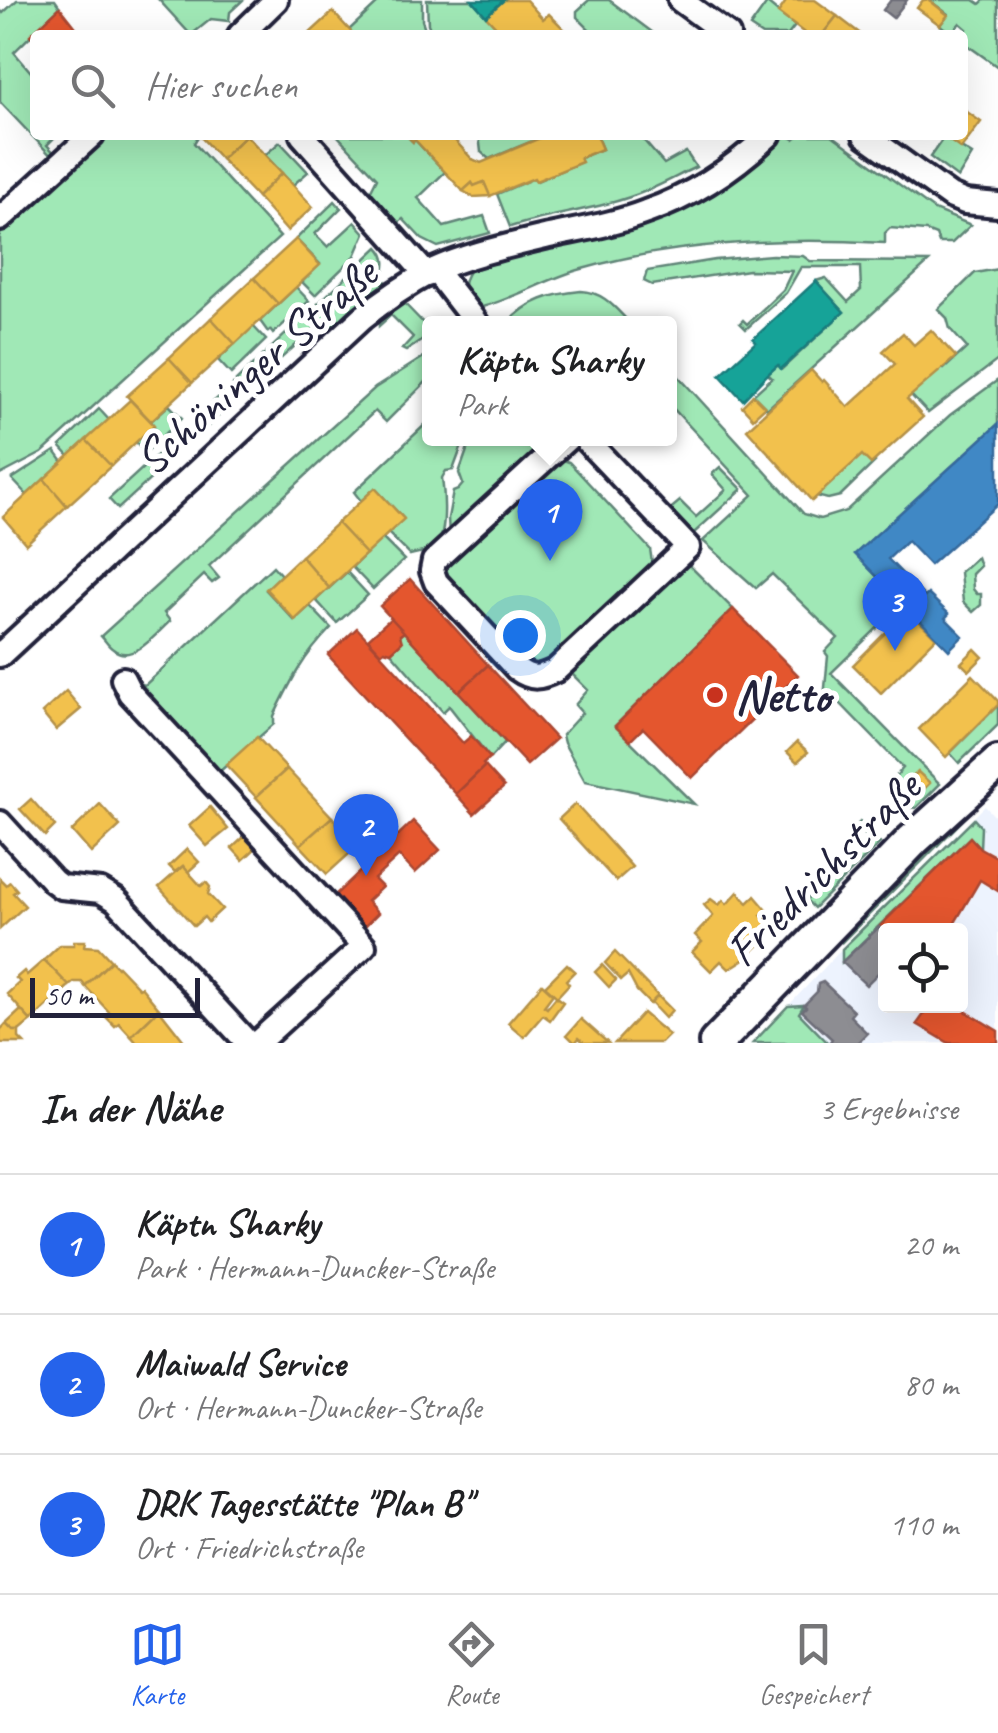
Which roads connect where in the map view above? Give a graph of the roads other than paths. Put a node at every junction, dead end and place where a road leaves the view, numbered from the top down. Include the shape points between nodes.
1 (276, 0) edge
2 (680, 0) edge
3 (245, 30) edge
4 (721, 30) edge
5 (87, 140) edge
6 (307, 140) edge
7 (763, 140) edge
8 (872, 140) edge
9 (998, 205) edge
10 (0, 219) edge
11 (430, 272) junction
12 (470, 316) edge
13 (559, 446) edge
14 (592, 446) edge
15 (0, 655) edge
16 (123, 679) dead end
17 (998, 763) edge
18 (0, 822) edge
19 (248, 1043) edge
20 (258, 1043) edge
21 (716, 1043) edge

1 - 3 street
2 - 4 street
5 - 10 street
6 - 11 street
7 - 11 street, Schöninger Straße via 712,180 648,212
8 - 9 street via 950,196
11 - 12 street
11 - 15 street, Schöninger Straße via 362,318
13 - 14 street via 434,561 432,571 529,678 556,670 688,547
16 - 20 street via 364,946
17 - 21 street, Friedrichstraße
18 - 19 street via 53,881 116,900

